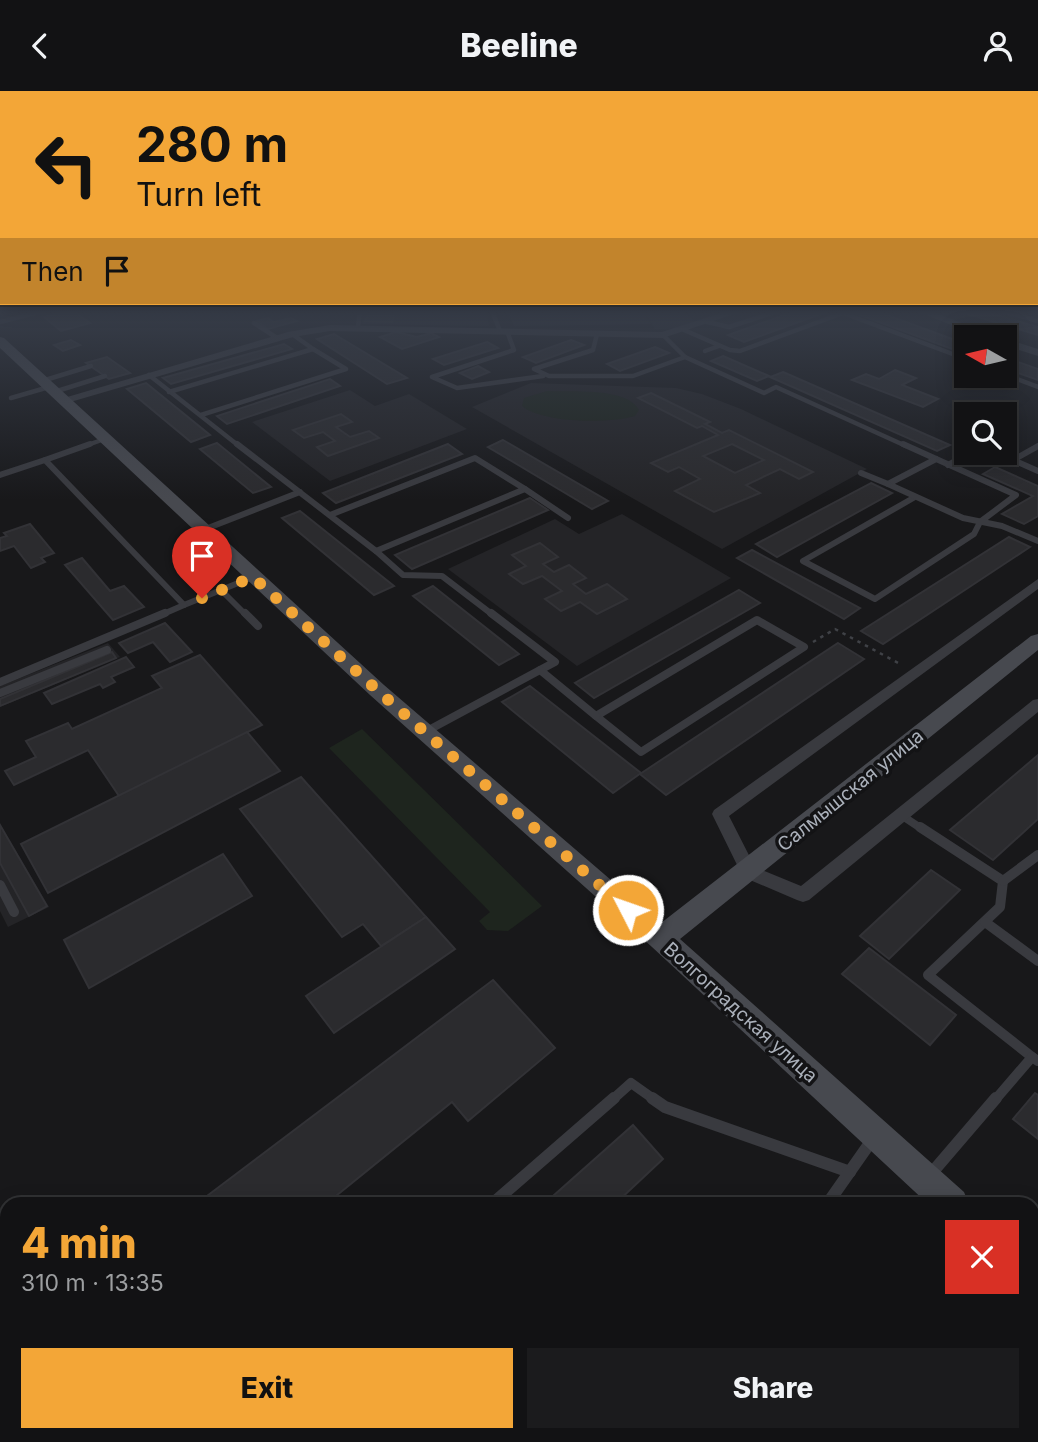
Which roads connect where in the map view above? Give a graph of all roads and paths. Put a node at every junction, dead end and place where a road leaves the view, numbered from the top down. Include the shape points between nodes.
1 (35, 374) edge
2 (74, 374) edge
3 (89, 374) edge
4 (152, 374) edge
5 (229, 374) edge
6 (330, 374) edge
7 (441, 374) edge
8 (545, 374) edge
9 (637, 374) edge
10 (722, 374) edge
11 (149, 375) junction
12 (105, 376) dead end
13 (549, 376) junction
14 (96, 379) junction
15 (1017, 379) edge
16 (1038, 387) edge
17 (52, 390) junction
18 (169, 392) junction
19 (11, 398) dead end
20 (201, 415) junction
21 (107, 438) junction
22 (1038, 446) edge
23 (1017, 458) edge
24 (936, 459) junction
25 (46, 460) junction
26 (954, 462) edge
27 (1017, 462) edge
28 (948, 465) junction
29 (1038, 471) edge
30 (862, 473) dead end
31 (0, 475) edge
32 (888, 484) junction
33 (524, 489) junction
34 (300, 492) junction
35 (915, 497) junction
36 (330, 515) junction
37 (568, 518) dead end
38 (980, 522) junction
39 (202, 530) junction
40 (1038, 541) edge
41 (376, 551) junction
42 (253, 577) junction
43 (1038, 583) edge
44 (221, 590) junction
45 (184, 605) junction
46 (258, 626) dead end
47 (1038, 640) edge
48 (804, 647) junction
49 (107, 650) dead end
50 (540, 670) junction
51 (915, 672) junction
52 (0, 682) edge
53 (0, 693) edge
54 (1038, 704) edge
55 (596, 716) junction
56 (425, 732) junction
57 (901, 815) junction
58 (1038, 855) edge
59 (749, 872) junction
60 (1003, 881) junction
61 (0, 885) edge
62 (14, 912) dead end
63 (985, 922) junction
64 (661, 939) junction
65 (1038, 961) edge
66 (1035, 1059) edge
67 (876, 1135) junction
68 (849, 1172) junction
69 (926, 1180) junction
70 (500, 1197) edge
71 (833, 1197) edge
72 (944, 1197) edge

1 - 17 main road, Волгоградская улица
2 - 17 lane
3 - 14 lane
4 - 11 street
5 - 18 lane
6 - 20 lane
7 - 13 lane via 432,377 457,388
8 - 13 lane
9 - 13 lane
10 - 24 lane via 764,393 776,387
11 - 17 street
11 - 18 lane
12 - 14 lane
14 - 17 lane
15 - 16 lane
17 - 19 lane
17 - 21 main road, Волгоградская улица
18 - 20 lane
20 - 34 lane
21 - 25 lane
21 - 39 main road, Волгоградская улица
22 - 23 lane
24 - 28 lane
24 - 32 lane
25 - 31 lane
25 - 45 lane
26 - 28 lane
27 - 29 lane
28 - 38 lane via 1016,495
30 - 32 lane
32 - 35 lane
33 - 36 lane via 475,458
33 - 37 lane
33 - 41 lane
34 - 36 lane
34 - 39 lane
35 - 38 lane
35 - 38 lane via 803,561 876,599 974,534
36 - 41 lane
38 - 40 lane
39 - 42 main road, Волгоградская улица
41 - 50 lane via 403,575 442,576 555,661
42 - 44 lane
42 - 56 main road, Волгоградская улица
43 - 51 street
44 - 45 lane
44 - 46 lane
45 - 52 lane
47 - 59 main road, Салмышская улица
48 - 51 path via 835,629
48 - 55 lane via 757,619
48 - 55 lane via 640,752
49 - 53 lane
50 - 55 lane
50 - 56 lane
51 - 59 street via 720,814
54 - 57 street
56 - 64 main road, Волгоградская улица
57 - 59 street via 803,895
57 - 60 lane
58 - 60 lane
59 - 64 main road, Салмышская улица
60 - 63 lane via 1000,907
61 - 62 lane
63 - 65 lane
63 - 66 lane via 928,975
64 - 67 main road, Волгоградская улица
66 - 69 lane
67 - 68 lane
67 - 69 main road, Волгоградская улица
68 - 70 lane via 665,1107 631,1083
68 - 71 lane
69 - 72 main road, Волгоградская улица

